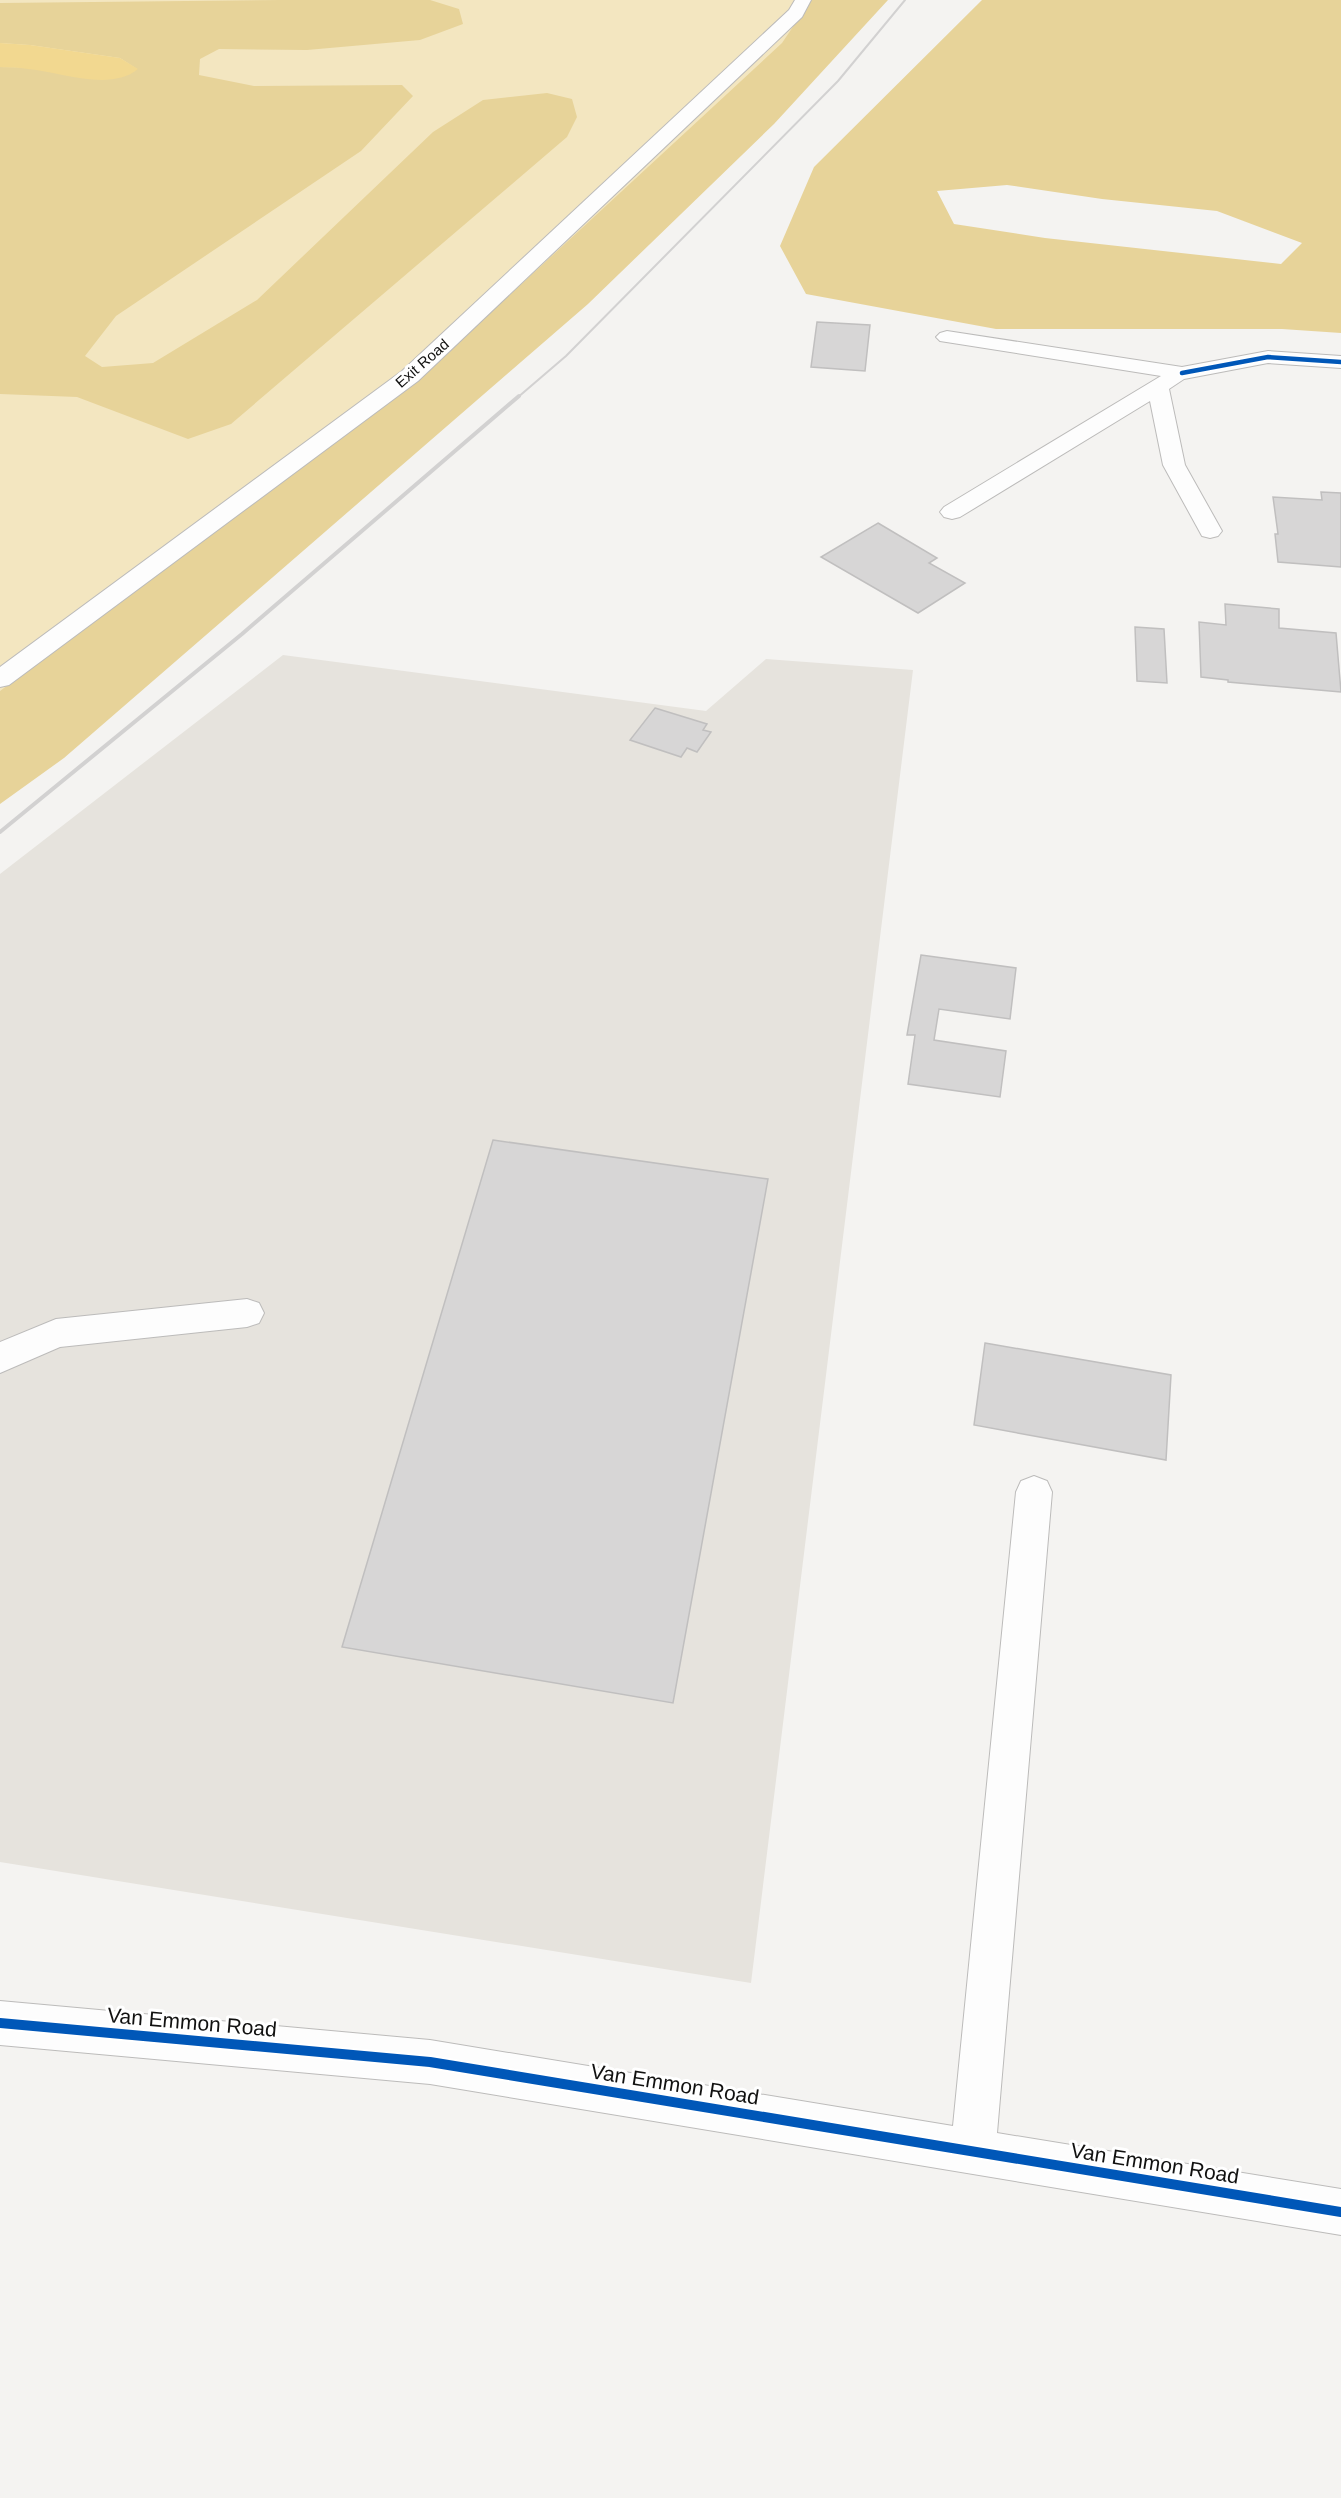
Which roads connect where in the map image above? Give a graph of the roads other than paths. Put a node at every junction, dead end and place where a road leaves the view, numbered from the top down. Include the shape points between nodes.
1 (803, 0) edge
2 (948, 337) dead end
3 (1341, 362) edge
4 (1182, 373) junction
5 (1158, 387) junction
6 (952, 512) dead end
7 (1210, 531) dead end
8 (0, 679) edge
9 (247, 1313) dead end
10 (0, 1358) edge
11 (1034, 1492) dead end
12 (0, 2023) edge
13 (973, 2151) junction
14 (1341, 2212) edge

1 - 8 street, Exit Road via 796,13 410,376
2 - 4 street
3 - 4 street via 1268,357
4 - 5 street
5 - 6 street
5 - 7 street via 1174,465
9 - 10 street via 56,1333
11 - 13 street
12 - 13 street, Van Emmon Road via 430,2062
13 - 14 street, Van Emmon Road

